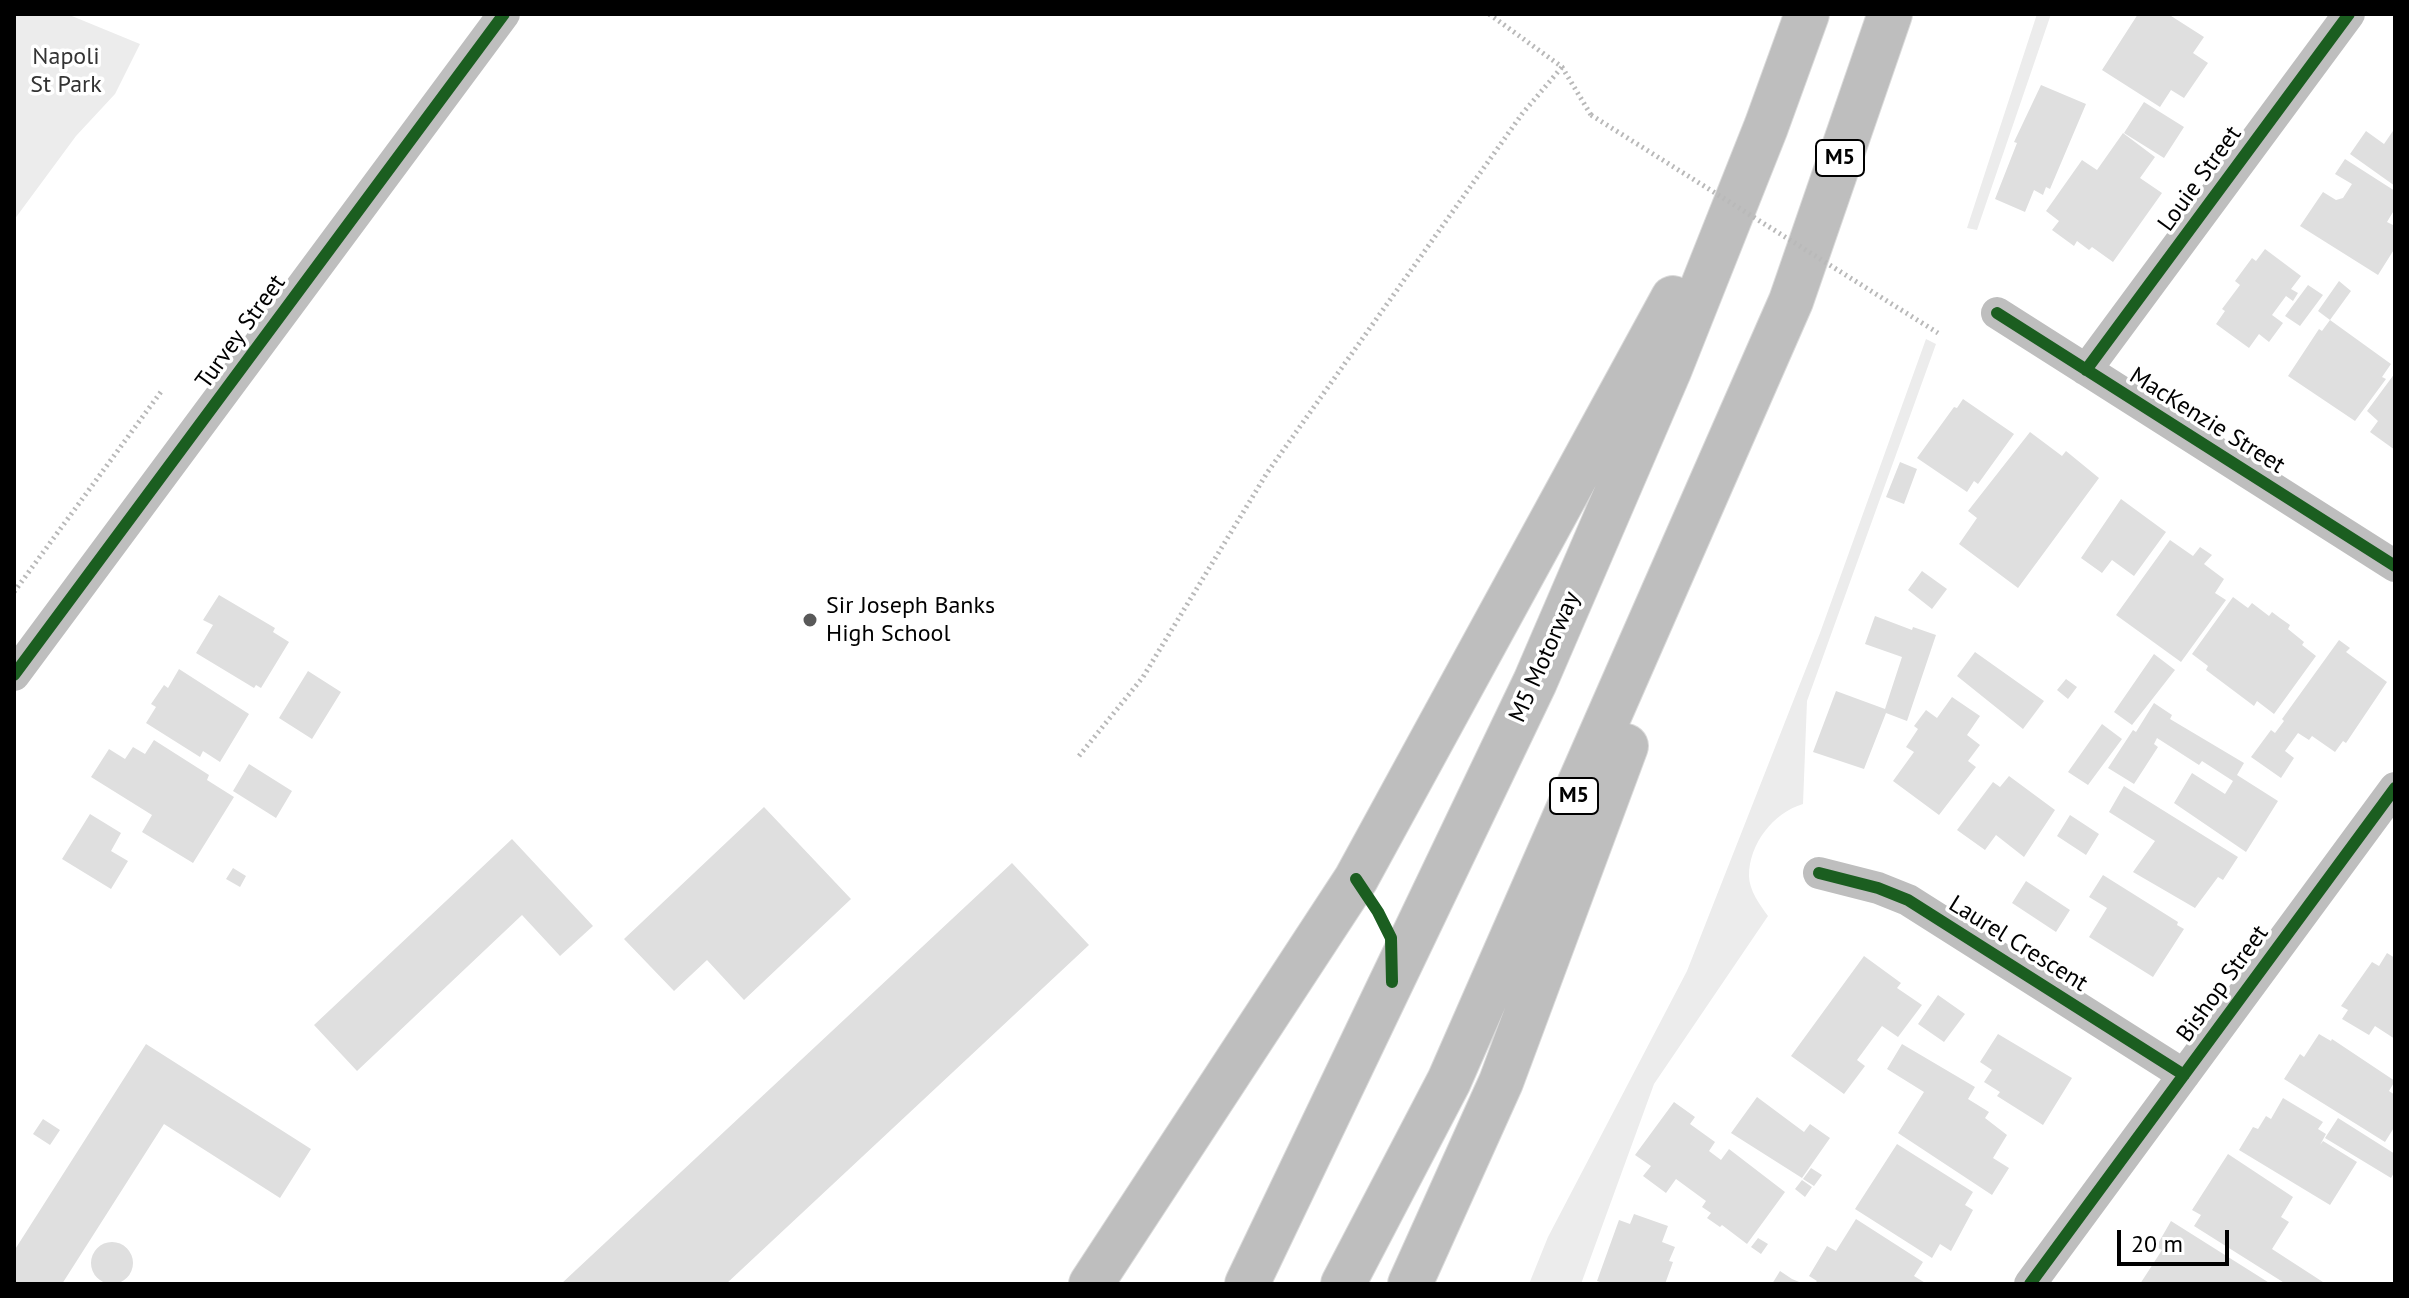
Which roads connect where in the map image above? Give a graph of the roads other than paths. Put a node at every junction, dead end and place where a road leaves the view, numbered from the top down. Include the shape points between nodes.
1 (504, 14) edge
2 (1807, 14) edge
3 (1890, 14) edge
4 (2349, 14) edge
5 (1766, 127) junction
6 (1791, 301) junction
7 (1997, 313) dead end
8 (2086, 370) junction
9 (2395, 566) edge
10 (14, 675) edge
11 (2395, 788) edge
12 (1819, 873) dead end
13 (2184, 1075) junction
14 (1091, 1284) edge
15 (1247, 1284) edge
16 (1343, 1284) edge
17 (1410, 1284) edge
18 (2030, 1284) edge

1 - 10 street, Turvey Street
2 - 5 highway, M5 Motorway
3 - 6 highway, M5
4 - 8 street, Louie Street
5 - 14 highway via 1356,879
5 - 15 highway, M5 Motorway via 1669,371 1535,682
6 - 16 highway, M5 via 1449,1081
6 - 17 highway via 1501,1082
7 - 8 street, MacKenzie Street
8 - 9 street, MacKenzie Street
11 - 13 street, Bishop Street
12 - 13 street, Laurel Crescent via 1908,900
13 - 18 street, Bishop Street

